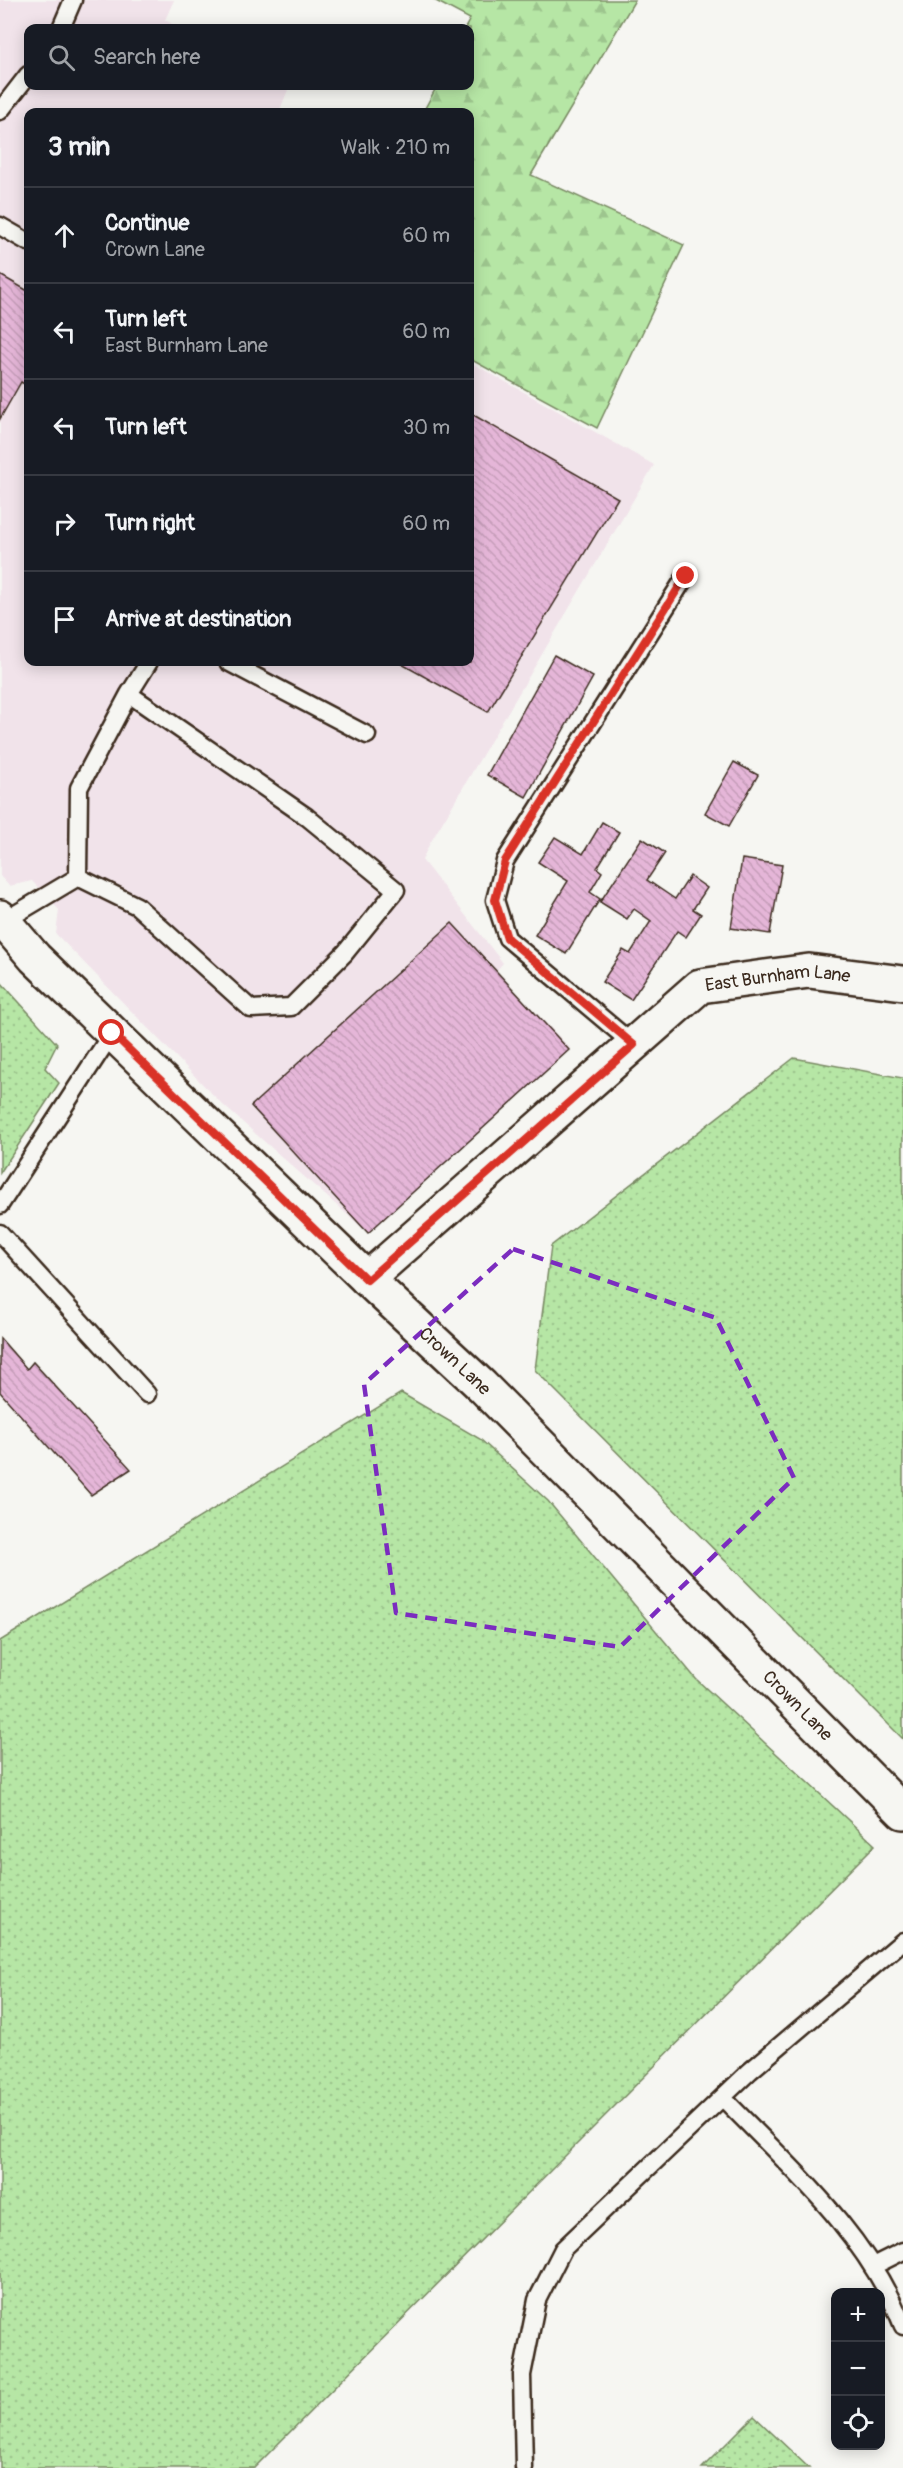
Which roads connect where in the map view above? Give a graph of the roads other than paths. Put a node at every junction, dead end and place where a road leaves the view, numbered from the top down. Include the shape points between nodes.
1 (73, 0) edge
2 (63, 24) edge
3 (24, 80) edge
4 (0, 111) edge
5 (0, 226) edge
6 (24, 240) edge
7 (686, 576) dead end
8 (146, 666) edge
9 (236, 666) edge
10 (129, 694) junction
11 (367, 735) dead end
12 (78, 877) junction
13 (2, 919) edge
14 (903, 983) edge
15 (112, 1033) junction
16 (634, 1045) junction
17 (0, 1205) edge
18 (0, 1233) edge
19 (367, 1280) junction
20 (147, 1394) dead end
21 (903, 1812) edge
22 (903, 1941) edge
23 (723, 2097) junction
24 (903, 2251) edge
25 (873, 2266) junction
26 (903, 2326) edge
27 (524, 2468) edge

1 - 2 lane
3 - 4 lane
5 - 6 lane
7 - 16 lane via 505,861 495,900 507,938
8 - 10 lane
9 - 11 lane
10 - 12 lane via 79,788
10 - 12 lane via 307,817 396,890 345,953 291,1006 251,1009 137,906
12 - 13 lane
13 - 15 street, Crown Lane via 35,958
14 - 16 street, East Burnham Lane via 809,971 700,986
15 - 17 lane
15 - 19 street, Crown Lane
16 - 19 street, East Burnham Lane
18 - 20 lane
19 - 21 street, Crown Lane via 482,1386
22 - 23 lane
23 - 25 lane via 836,2216
23 - 27 lane via 563,2249 537,2300 522,2374
24 - 25 lane
25 - 26 lane

